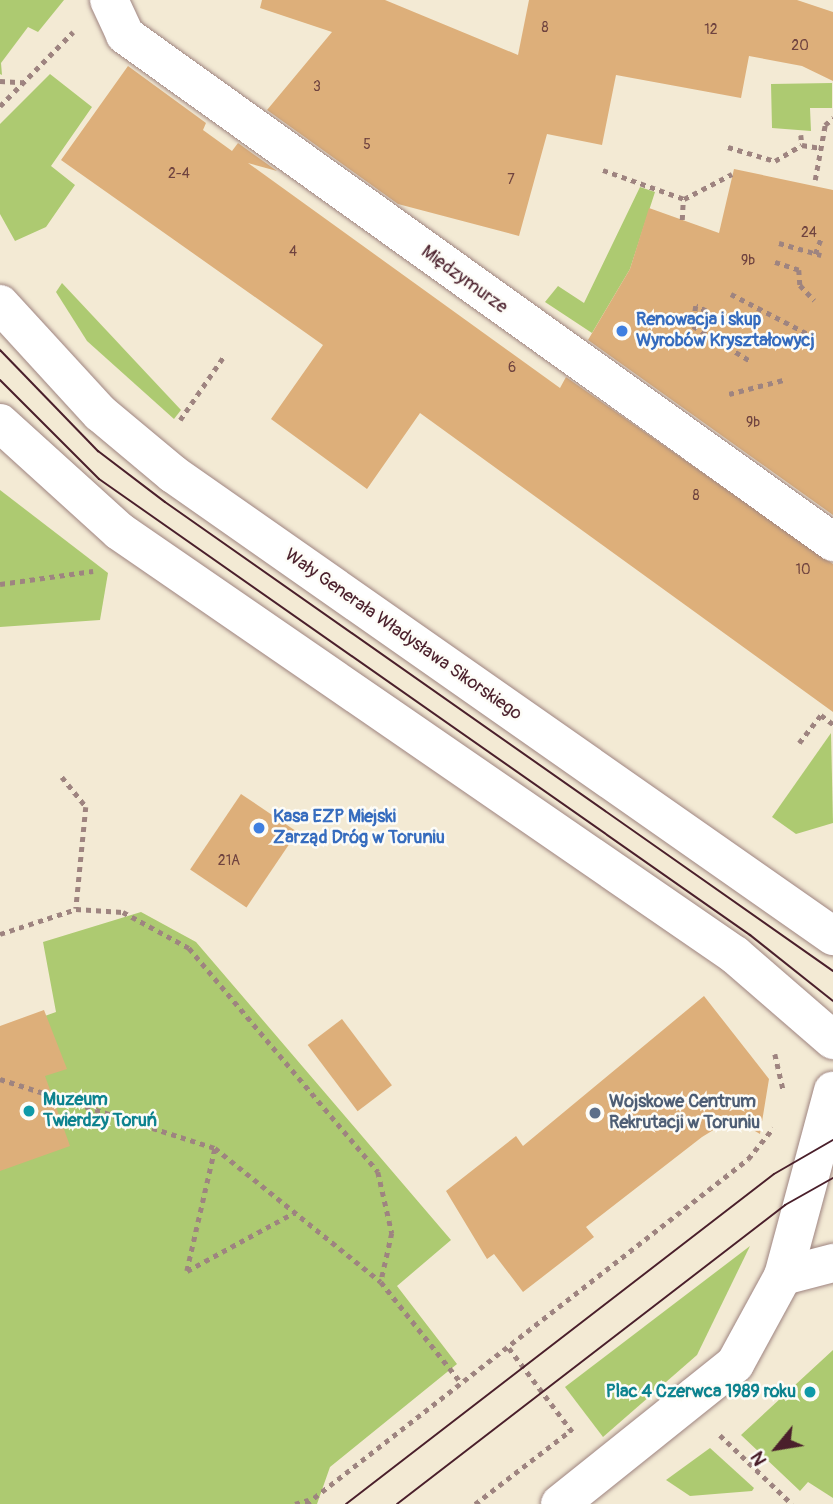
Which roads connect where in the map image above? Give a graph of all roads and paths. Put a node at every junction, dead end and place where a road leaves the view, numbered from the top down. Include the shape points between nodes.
1 (101, 9) edge
2 (0, 80) edge
3 (22, 82) junction
4 (0, 106) edge
5 (833, 118) edge
6 (802, 135) dead end
7 (802, 145) junction
8 (728, 147) dead end
9 (821, 148) junction
10 (603, 170) dead end
11 (732, 174) dead end
12 (815, 180) dead end
13 (683, 198) junction
14 (682, 220) dead end
15 (821, 238) dead end
16 (779, 243) dead end
17 (775, 262) dead end
18 (730, 294) dead end
19 (814, 300) dead end
20 (0, 304) edge
21 (706, 311) dead end
22 (812, 336) dead end
23 (224, 356) dead end
24 (752, 362) dead end
25 (783, 380) dead end
26 (729, 394) dead end
27 (0, 423) edge
28 (172, 432) dead end
29 (833, 542) edge
30 (97, 570) dead end
31 (0, 584) edge
32 (833, 724) edge
33 (799, 743) dead end
34 (62, 777) dead end
35 (76, 909) junction
36 (0, 934) edge
37 (833, 936) edge
38 (833, 1040) edge
39 (770, 1045) dead end
40 (0, 1079) edge
41 (833, 1091) edge
42 (782, 1103) dead end
43 (776, 1123) dead end
44 (215, 1148) junction
45 (295, 1212) junction
46 (833, 1263) edge
47 (783, 1276) junction
48 (381, 1282) junction
49 (509, 1348) junction
50 (462, 1384) junction
51 (571, 1430) junction
52 (724, 1438) dead end
53 (579, 1440) dead end
54 (312, 1499) junction
55 (295, 1504) edge
56 (306, 1504) edge
57 (475, 1504) edge
58 (560, 1504) edge
59 (792, 1504) edge

1 - 3 path
1 - 29 street, Międzymurze via 125,35
2 - 3 path
3 - 4 path
5 - 9 path
6 - 7 path
7 - 8 path via 775,161
7 - 9 path
9 - 12 path
10 - 13 path
11 - 13 path via 722,174 706,192
13 - 14 path
15 - 16 path via 818,255
17 - 19 path via 799,270 800,285
18 - 22 path
20 - 37 street, Wały Generała Władysława Sikorskiego via 73,386 173,474
21 - 24 path via 696,306 693,326
23 - 28 path
25 - 26 path
27 - 38 street via 119,531 735,955
30 - 31 path
32 - 33 path via 821,715
34 - 35 path via 86,807
35 - 36 path
35 - 48 path via 124,912 189,947 378,1172 392,1233
39 - 42 path via 783,1080
40 - 44 path
41 - 47 street
43 - 49 path via 748,1159
44 - 45 path
44 - 45 path via 187,1271
45 - 48 path
46 - 47 street
47 - 58 street via 735,1364
48 - 50 path
49 - 50 path
49 - 51 path
50 - 54 path
51 - 53 path
51 - 57 path
52 - 59 path
54 - 55 path
54 - 56 path

